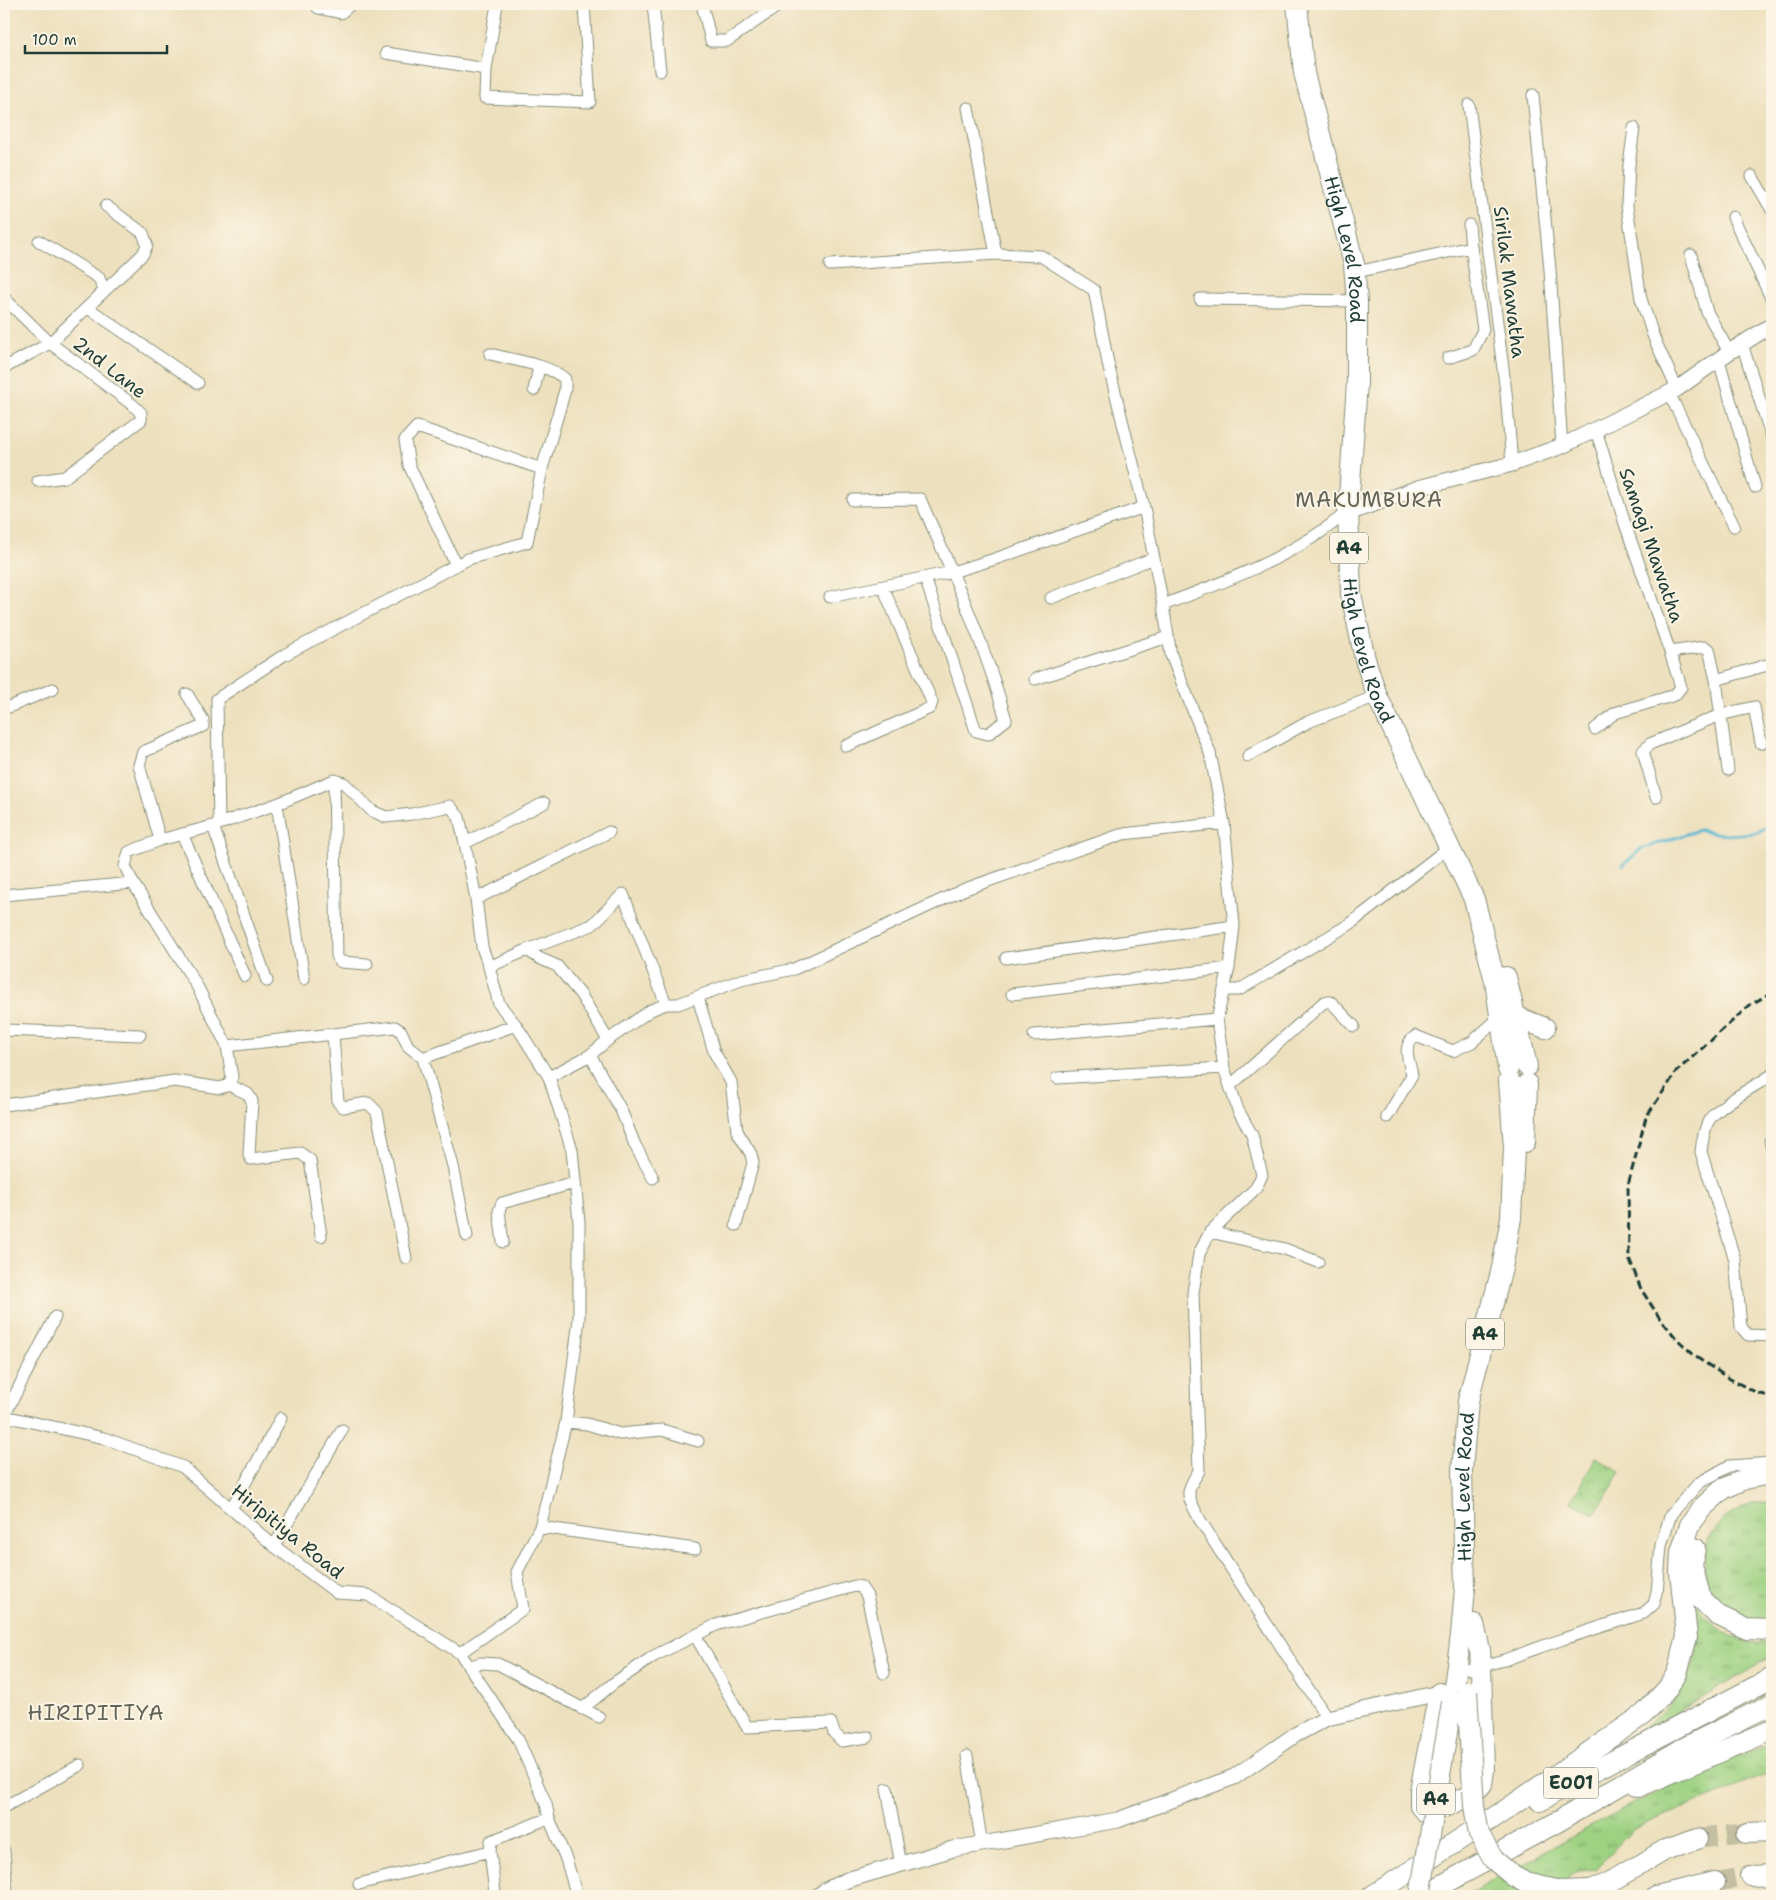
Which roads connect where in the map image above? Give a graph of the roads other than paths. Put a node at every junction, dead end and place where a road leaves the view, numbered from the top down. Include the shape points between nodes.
1 (351, 4) edge
2 (497, 4) edge
3 (584, 4) edge
4 (653, 4) edge
5 (702, 4) edge
6 (781, 4) edge
7 (1297, 4) edge
8 (1304, 4) edge
9 (318, 8) dead end
10 (386, 53) dead end
11 (486, 69) junction
12 (660, 70) dead end
13 (1308, 73) junction
14 (1533, 95) dead end
15 (1469, 105) dead end
16 (968, 108) dead end
17 (1634, 128) dead end
18 (1752, 176) dead end
19 (106, 206) dead end
20 (1772, 210) edge
21 (1734, 217) dead end
22 (1469, 225) dead end
23 (39, 241) dead end
24 (1471, 247) junction
25 (996, 254) junction
26 (1691, 255) dead end
27 (830, 265) dead end
28 (1361, 272) junction
29 (104, 290) junction
30 (4, 298) edge
31 (1200, 299) dead end
32 (1772, 300) edge
33 (1357, 301) junction
34 (88, 308) junction
35 (1772, 326) edge
36 (50, 343) junction
37 (1730, 352) junction
38 (490, 354) dead end
39 (1448, 358) dead end
40 (540, 367) junction
41 (4, 368) edge
42 (198, 383) dead end
43 (534, 390) dead end
44 (1673, 391) junction
45 (1596, 430) junction
46 (1772, 438) edge
47 (1562, 446) junction
48 (1512, 464) junction
49 (542, 468) junction
50 (38, 481) dead end
51 (1755, 487) dead end
52 (854, 500) dead end
53 (1144, 507) junction
54 (1351, 511) junction
55 (1734, 526) dead end
56 (1154, 558) junction
57 (456, 565) junction
58 (952, 572) junction
59 (925, 578) junction
60 (883, 587) junction
61 (830, 597) dead end
62 (1051, 598) dead end
63 (1163, 605) junction
64 (1168, 638) junction
65 (1670, 652) junction
66 (1767, 664) dead end
67 (1035, 679) dead end
68 (1716, 680) junction
69 (187, 694) dead end
70 (1377, 696) junction
71 (4, 709) edge
72 (4, 714) edge
73 (1720, 716) junction
74 (1595, 729) dead end
75 (1761, 743) dead end
76 (846, 746) dead end
77 (1248, 756) dead end
78 (1728, 770) dead end
79 (334, 780) junction
80 (1656, 797) dead end
81 (544, 803) dead end
82 (277, 804) junction
83 (1224, 823) junction
84 (216, 825) junction
85 (609, 832) dead end
86 (182, 834) junction
87 (160, 840) junction
88 (465, 843) junction
89 (1452, 846) junction
90 (133, 883) junction
91 (4, 895) edge
92 (476, 900) junction
93 (1234, 926) junction
94 (527, 950) junction
95 (1006, 958) dead end
96 (367, 964) dead end
97 (489, 967) junction
98 (1229, 968) junction
99 (245, 976) dead end
100 (304, 979) dead end
101 (267, 981) dead end
102 (1224, 990) junction
103 (1012, 994) dead end
104 (698, 998) junction
105 (666, 1004) junction
106 (1509, 1016) junction
107 (1217, 1019) junction
108 (516, 1024) junction
109 (1354, 1026) dead end
110 (1545, 1028) dead end
111 (4, 1030) edge
112 (140, 1035) dead end
113 (333, 1035) junction
114 (1034, 1035) dead end
115 (608, 1040) junction
116 (227, 1046) junction
117 (590, 1055) junction
118 (423, 1058) junction
119 (1224, 1068) junction
120 (1518, 1075) junction
121 (1772, 1075) edge
122 (549, 1077) junction
123 (1057, 1078) dead end
124 (229, 1085) junction
125 (1231, 1085) junction
126 (4, 1105) edge
127 (1387, 1117) dead end
128 (652, 1178) dead end
129 (575, 1183) junction
130 (736, 1225) dead end
131 (1210, 1232) junction
132 (321, 1236) dead end
133 (467, 1236) dead end
134 (503, 1242) dead end
135 (406, 1258) dead end
136 (1318, 1262) dead end
137 (55, 1317) dead end
138 (1772, 1336) edge
139 (4, 1416) edge
140 (281, 1418) dead end
141 (566, 1422) junction
142 (342, 1430) dead end
143 (698, 1441) dead end
144 (1772, 1463) edge
145 (1772, 1475) edge
146 (1772, 1487) edge
147 (231, 1509) junction
148 (540, 1527) junction
149 (274, 1546) junction
150 (695, 1549) dead end
151 (1772, 1630) edge
152 (695, 1635) junction
153 (460, 1653) junction
154 (469, 1667) junction
155 (1476, 1667) junction
156 (884, 1674) dead end
157 (1772, 1678) edge
158 (1455, 1696) junction
159 (1772, 1704) edge
160 (582, 1709) junction
161 (599, 1717) dead end
162 (1327, 1718) junction
163 (1772, 1730) edge
164 (868, 1737) dead end
165 (967, 1756) dead end
166 (80, 1765) dead end
167 (887, 1789) dead end
168 (4, 1807) edge
169 (549, 1818) junction
170 (1559, 1821) junction
171 (1772, 1832) edge
172 (1748, 1833) tunnel mouth
173 (1697, 1839) tunnel mouth
174 (982, 1844) junction
175 (4, 1851) edge
176 (490, 1851) junction
177 (901, 1865) junction
178 (1772, 1875) edge
179 (1750, 1876) tunnel mouth
180 (5, 1880) edge
181 (1715, 1882) tunnel mouth
182 (359, 1884) dead end
183 (1599, 1893) edge
184 (1661, 1895) edge
185 (7, 1896) edge
186 (493, 1896) edge
187 (577, 1896) edge
188 (818, 1896) edge
189 (1373, 1896) edge
190 (1421, 1896) edge
191 (1434, 1896) edge

1 - 9 street via 340,13
2 - 11 street
3 - 11 street via 590,102 485,98
4 - 12 street
5 - 6 street via 711,41 727,40
7 - 13 highway, High Level Road / A4
8 - 13 highway, High Level Road / A4
10 - 11 street
13 - 28 highway, High Level Road / A4
13 - 33 highway, High Level Road / A4 via 1354,264
14 - 47 street via 1550,270
15 - 48 street, Sirilak Mawatha via 1506,392
16 - 25 street
17 - 44 street via 1627,206 1641,299
18 - 20 street
19 - 29 street via 143,233 147,245 143,254
21 - 32 street
22 - 24 street
23 - 29 street via 99,278
24 - 28 street
24 - 39 street via 1483,330 1474,350
25 - 27 street
25 - 53 street via 1040,256 1094,290 1109,368
26 - 37 street via 1708,312
28 - 54 highway, High Level Road / A4 via 1363,383
29 - 34 street
30 - 36 street
31 - 33 street
33 - 54 highway, High Level Road / A4
34 - 36 street
34 - 42 street
35 - 37 street
36 - 41 street
36 - 50 street, 2nd Lane via 133,405 141,413 141,420 65,477
37 - 44 street
37 - 46 street
37 - 51 street
38 - 40 street
40 - 43 street
40 - 49 street via 559,374 566,385
44 - 45 street
44 - 55 street
45 - 47 street
45 - 65 street, Samagi Mawatha
47 - 48 street
48 - 54 street via 1418,488
49 - 57 street via 527,542
49 - 57 street via 417,428 405,440 409,465
52 - 58 street via 920,499
53 - 56 street
53 - 58 street
54 - 63 street via 1313,537 1260,565
54 - 70 highway, High Level Road / A4 via 1351,594 1365,660
54 - 89 highway, High Level Road / A4 via 1358,593 1371,658 1383,694
56 - 62 street
56 - 63 street
57 - 84 street via 284,655 217,699
58 - 59 street
58 - 59 street via 997,685 1006,720 988,734 976,731
59 - 60 street
60 - 61 street
60 - 76 street via 932,702 930,708
63 - 64 street
64 - 67 street
64 - 83 street via 1171,655 1210,753
65 - 68 street via 1704,646 1709,649
65 - 74 street, Samagi Mawatha via 1681,687 1675,696 1615,713
66 - 68 street
68 - 73 street
69 - 87 street via 203,720 203,726 143,752 140,765
70 - 77 street via 1308,722
70 - 89 highway, High Level Road / A4
71 - 72 street via 51,692
73 - 75 street via 1754,708
73 - 78 street
73 - 80 street via 1650,744 1643,751
79 - 82 street
79 - 88 street via 344,783 372,811 386,817 450,806 459,817
79 - 96 street via 337,958 341,962
81 - 88 street
82 - 84 street
82 - 100 street
83 - 93 street
83 - 104 street via 1122,834 965,889 794,969 741,980
84 - 86 street
84 - 101 street
85 - 92 street
86 - 87 street
86 - 99 street
87 - 90 street via 129,852 125,866
88 - 92 street
89 - 102 street via 1350,924 1239,990
89 - 106 highway, High Level Road / A4 via 1494,932
90 - 91 street
90 - 116 street via 197,986
92 - 97 street via 482,947
93 - 95 street
93 - 98 street
94 - 97 street
94 - 105 street via 592,925 623,894
94 - 115 street via 557,966 581,995
97 - 108 street via 499,1004
98 - 102 street
98 - 103 street
102 - 107 street
104 - 105 street
104 - 130 street via 714,1052 731,1082 737,1132 753,1163
105 - 115 street via 651,1010
106 - 110 highway
106 - 120 highway, High Level Road / A4
106 - 127 street via 1453,1051 1416,1036 1409,1041 1406,1048 1412,1075
107 - 114 street
107 - 119 street
108 - 118 street
108 - 122 street
109 - 125 street via 1331,1002 1324,1002
111 - 112 street
113 - 116 street
113 - 118 street via 395,1027 401,1031 408,1046
113 - 135 street via 338,1102 344,1107 368,1103 377,1112
115 - 117 street
116 - 124 street via 232,1077
117 - 122 street
117 - 128 street via 621,1110
118 - 133 street
119 - 123 street
119 - 125 street
120 - 155 highway, High Level Road / A4 via 1524,1183 1520,1225 1479,1400 1472,1470
120 - 158 highway, High Level Road / A4 via 1511,1218 1502,1268 1468,1400 1462,1471 1465,1588
121 - 138 street via 1721,1108 1709,1120 1701,1152 1735,1260 1741,1327 1748,1335
122 - 129 street via 572,1150
124 - 126 street via 220,1088 175,1081
124 - 132 street via 248,1094 252,1102 251,1159 300,1153 310,1160
125 - 131 street via 1238,1110 1252,1135 1262,1175 1256,1188
129 - 134 street via 502,1203 499,1211
129 - 141 street via 579,1222 579,1319
131 - 136 street via 1285,1249
131 - 162 street via 1199,1254 1193,1292 1199,1471 1189,1486 1188,1497
137 - 139 street
139 - 147 street, Hiripitiya Road via 104,1438 183,1467
140 - 147 street
141 - 143 street via 588,1424 620,1434 662,1430
141 - 148 street
142 - 149 street
144 - 155 street via 1729,1466 1699,1483 1671,1514 1661,1545 1657,1593 1654,1604 1644,1614
145 - 189 highway via 1745,1479 1723,1488 1690,1525 1681,1552 1680,1572 1687,1637 1677,1674 1644,1714 1508,1809
146 - 151 highway via 1733,1497 1716,1510 1698,1534 1692,1566 1702,1599 1717,1615 1747,1629
147 - 149 street, Hiripitiya Road
148 - 150 street
148 - 153 street via 517,1572 523,1609
149 - 153 street, Hiripitiya Road via 337,1593 368,1595
152 - 156 street via 772,1608 861,1586 868,1596
152 - 160 street via 654,1656
152 - 164 street via 747,1727 831,1722 834,1733 842,1741
153 - 154 street, Hiripitiya Road
154 - 160 street via 480,1663 498,1664
154 - 169 street, Hiripitiya Road via 518,1739
155 - 158 highway, High Level Road / A4
155 - 158 highway via 1484,1770 1482,1784 1469,1795 1425,1812 1420,1806 1420,1791
157 - 189 highway, E001 via 1580,1778
158 - 162 street
158 - 183 highway, bridge via 1479,1834 1493,1859 1513,1876 1526,1882 1561,1891
158 - 190 highway, High Level Road / A4, bridge
158 - 191 highway, High Level Road / A4
159 - 170 highway, E001 via 1680,1750
160 - 161 street
162 - 174 street via 1295,1735 1234,1777 1118,1820
163 - 170 highway
165 - 174 street
166 - 168 street
167 - 177 street
169 - 176 street via 491,1841
169 - 187 street, Hiripitiya Road
170 - 190 highway, E001
171 - 172 highway
173 - 183 highway via 1665,1850 1607,1884
174 - 177 street
175 - 180 street
176 - 182 street
176 - 186 street
177 - 188 street via 847,1880
178 - 179 highway
180 - 185 street
181 - 184 highway

